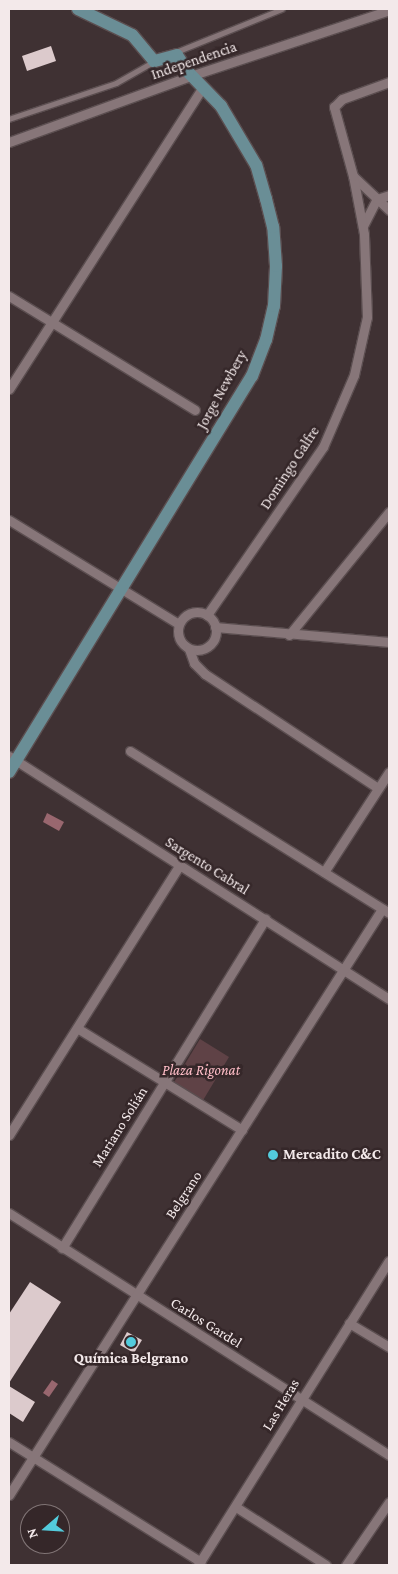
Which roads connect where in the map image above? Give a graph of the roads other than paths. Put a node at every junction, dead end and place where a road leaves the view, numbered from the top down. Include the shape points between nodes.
1 (78, 9) edge
2 (282, 9) edge
3 (389, 10) edge
4 (154, 61) junction
5 (193, 75) junction
6 (389, 82) edge
7 (203, 87) junction
8 (9, 119) edge
9 (9, 142) edge
10 (353, 176) junction
11 (389, 194) edge
12 (377, 199) junction
13 (389, 210) edge
14 (363, 226) junction
15 (9, 296) edge
16 (52, 323) junction
17 (9, 389) edge
18 (195, 410) dead end
19 (389, 512) edge
20 (9, 520) edge
21 (120, 588) junction
22 (207, 615) junction
23 (179, 624) junction
24 (215, 627) junction
25 (289, 635) junction
26 (389, 642) edge
27 (189, 649) junction
28 (130, 751) dead end
29 (12, 758) edge
30 (9, 772) edge
31 (389, 772) edge
32 (378, 788) junction
33 (180, 865) junction
34 (324, 872) junction
35 (386, 911) edge
36 (265, 919) junction
37 (344, 971) junction
38 (389, 999) edge
39 (77, 1028) junction
40 (165, 1081) junction
41 (242, 1130) junction
42 (9, 1134) edge
43 (9, 1214) edge
44 (62, 1248) junction
45 (389, 1261) edge
46 (136, 1296) junction
47 (349, 1323) junction
48 (389, 1347) edge
49 (300, 1398) junction
50 (9, 1442) edge
51 (389, 1455) edge
52 (33, 1458) junction
53 (9, 1495) edge
54 (389, 1502) edge
55 (236, 1507) junction
56 (199, 1563) edge
57 (326, 1565) edge
58 (346, 1565) edge

1 - 4 main road via 132,35
2 - 4 lane
3 - 5 street, Independencia
4 - 5 main road, Jorge Newbery via 177,54
4 - 8 lane via 116,83
5 - 7 main road, Jorge Newbery
5 - 9 street, Independencia
6 - 10 street, Domingo Galfre via 342,99 334,107
7 - 16 street
7 - 21 main road, Jorge Newbery via 221,106 256,165 274,227 274,306 266,340 252,376 177,502
10 - 12 street
10 - 14 street, Domingo Galfre
11 - 12 street
12 - 13 street
12 - 14 street
14 - 22 street, Domingo Galfre via 367,318 354,375 323,447
15 - 16 street
16 - 17 street
16 - 18 street
19 - 25 street
20 - 21 street
21 - 23 street
21 - 29 main road, Jorge Newbery
22 - 23 street via 188,614
22 - 24 street
23 - 27 street via 179,637
24 - 25 street
24 - 27 street via 210,645 198,650
25 - 26 street
27 - 32 street via 194,662 205,674
28 - 34 street
29 - 30 main road, Jorge Newbery
29 - 33 street, Sargento Cabral
31 - 32 street
32 - 34 street
33 - 36 street, Sargento Cabral
33 - 39 street
34 - 35 street
35 - 37 street, Belgrano
36 - 37 street, Sargento Cabral
36 - 40 street, Mariano Solián
37 - 38 street, Sargento Cabral
37 - 41 street, Belgrano
39 - 40 street
39 - 42 street
40 - 41 street
40 - 44 street, Mariano Solián
41 - 46 street, Belgrano
43 - 44 street, Carlos Gardel
44 - 46 street, Carlos Gardel
45 - 47 street, Las Heras
46 - 49 street, Carlos Gardel
46 - 52 street, Belgrano
47 - 48 street
47 - 49 street, Las Heras
49 - 51 street, Carlos Gardel
49 - 55 street, Las Heras
50 - 52 street
52 - 53 street, Belgrano
52 - 56 street
54 - 58 street
55 - 56 street, Las Heras
55 - 57 street

